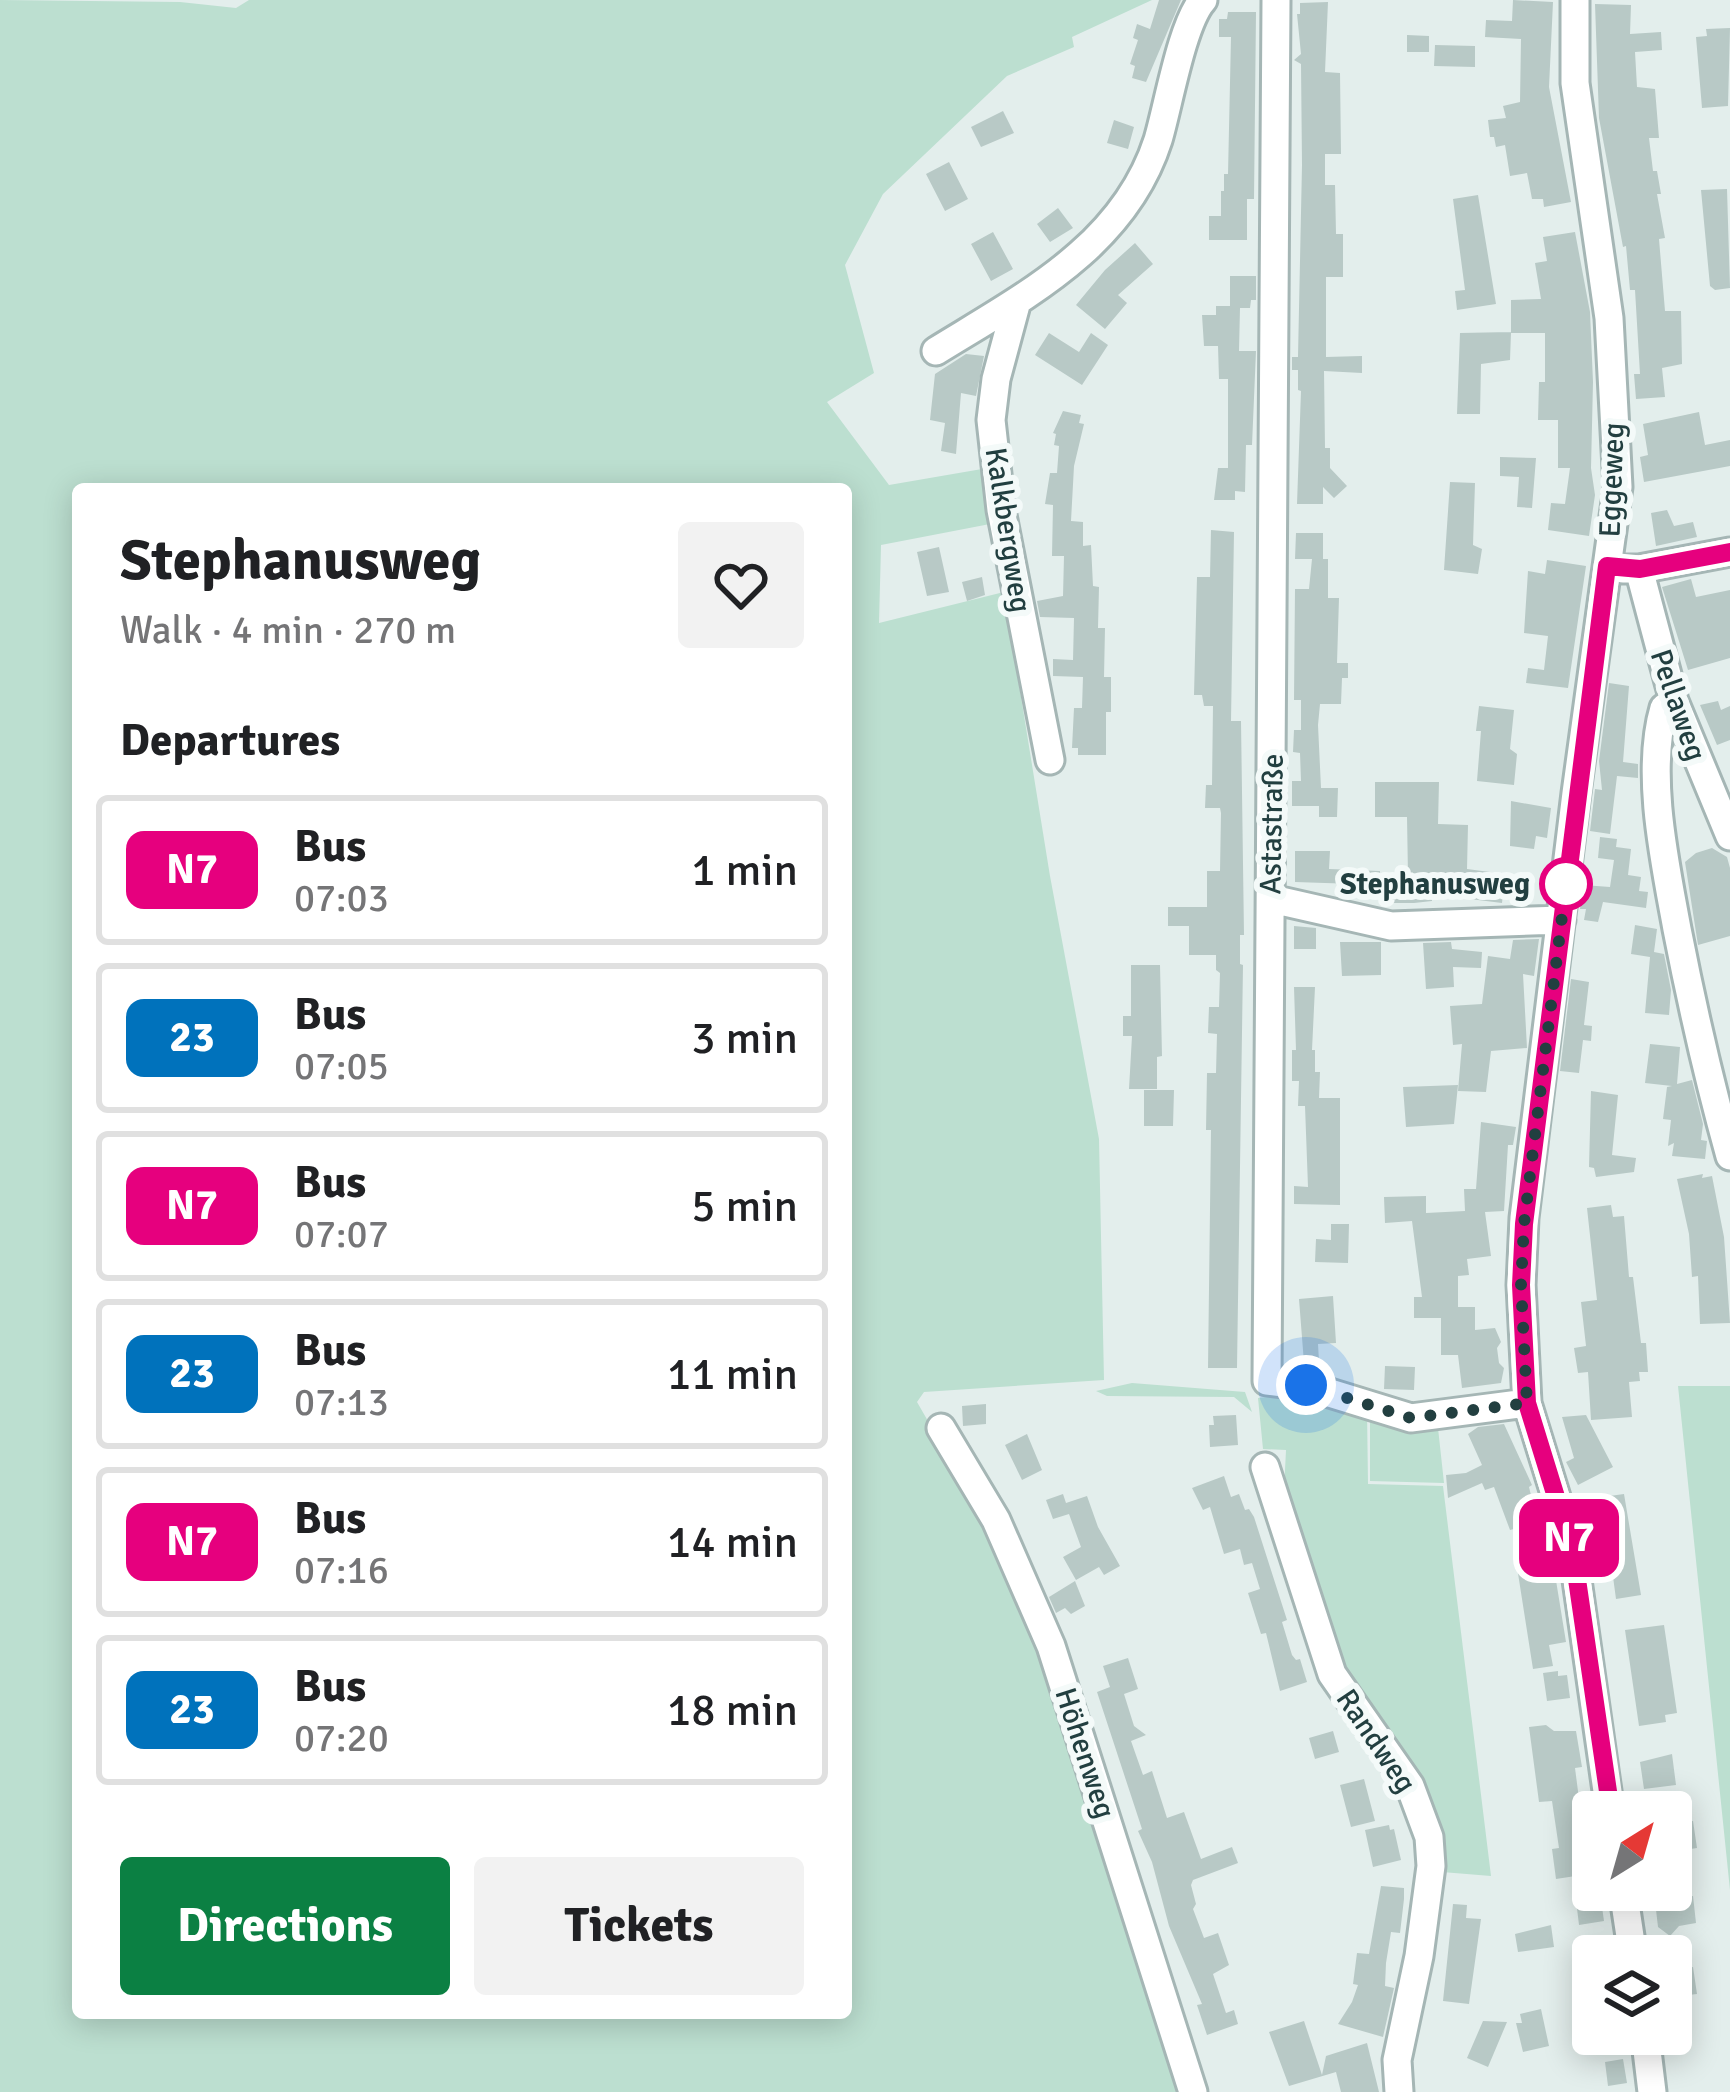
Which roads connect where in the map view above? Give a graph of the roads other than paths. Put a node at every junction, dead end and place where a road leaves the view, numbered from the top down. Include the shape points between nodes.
1 (1202, 0) edge
2 (1276, 0) edge
3 (1575, 0) edge
4 (1017, 301) junction
5 (936, 351) dead end
6 (1730, 552) edge
7 (1607, 566) junction
8 (1640, 569) junction
9 (1674, 701) junction
10 (1050, 760) dead end
11 (1730, 836) edge
12 (1272, 899) junction
13 (1561, 920) junction
14 (1730, 1156) edge
15 (1527, 1403) junction
16 (941, 1429) dead end
17 (1265, 1467) dead end
18 (1607, 1791) edge
19 (1648, 2055) edge
20 (1193, 2092) edge
21 (1399, 2092) edge
22 (1652, 2092) edge

1 - 4 street via 1138,189 1075,261
2 - 12 street, Astastraße
3 - 7 street, Eggeweg via 1576,102 1618,431
4 - 5 street
4 - 10 street, Kalkbergweg via 991,420 1000,510
6 - 8 street
7 - 8 street
7 - 13 street, Eggeweg
8 - 9 street, Pellaweg
9 - 11 street, Pellaweg
9 - 14 street via 1664,708 1659,735 1665,867
12 - 13 street via 1391,926
12 - 15 street, Astastraße via 1267,1381 1411,1418
13 - 15 street, Eggeweg via 1524,1224
15 - 18 street, Eggeweg via 1573,1552
16 - 20 street, Höhenweg via 996,1520 1052,1646
17 - 21 street, Randweg via 1332,1674 1410,1786 1429,1837 1419,1955 1396,2060
19 - 22 street

